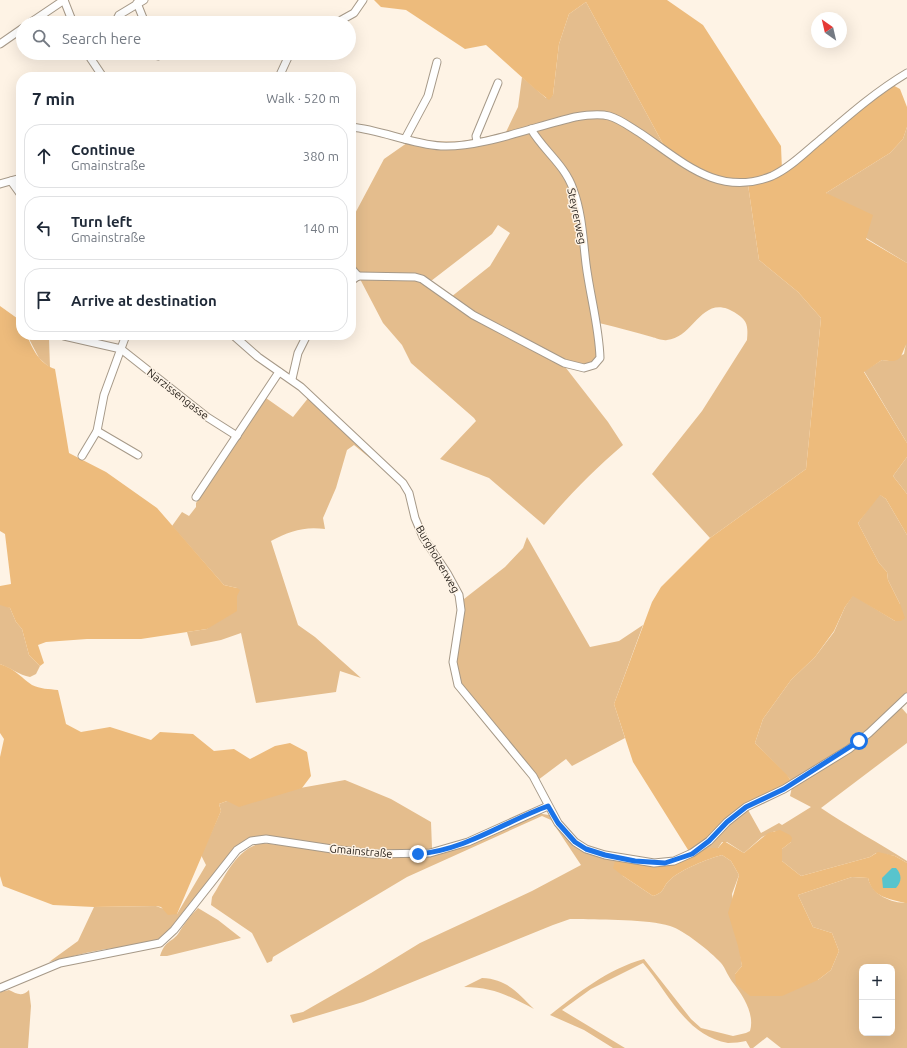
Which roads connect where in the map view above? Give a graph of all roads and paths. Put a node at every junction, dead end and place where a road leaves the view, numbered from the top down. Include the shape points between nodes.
1 (64, 0) edge
2 (362, 0) edge
3 (140, 1) edge
4 (40, 16) edge
5 (70, 16) edge
6 (118, 16) edge
7 (143, 16) edge
8 (349, 16) edge
9 (16, 33) edge
10 (0, 44) edge
11 (92, 60) edge
12 (287, 60) edge
13 (437, 62) dead end
14 (100, 72) edge
15 (281, 72) edge
16 (907, 73) edge
17 (498, 84) dead end
18 (356, 128) edge
19 (531, 129) junction
20 (405, 139) junction
21 (477, 142) junction
22 (16, 180) edge
23 (11, 181) junction
24 (0, 184) edge
25 (16, 188) edge
26 (356, 274) edge
27 (358, 276) joint
28 (80, 340) edge
29 (124, 340) edge
30 (239, 340) edge
31 (304, 340) edge
32 (121, 350) junction
33 (279, 372) junction
34 (292, 379) junction
35 (97, 431) junction
36 (237, 436) junction
37 (138, 455) dead end
38 (82, 456) dead end
39 (196, 497) dead end
40 (907, 697) edge
41 (548, 806) junction
42 (0, 988) edge

1 - 4 street
1 - 5 street
2 - 8 street via 354,13
3 - 6 street
3 - 7 street
9 - 10 street
11 - 14 street
12 - 15 street
13 - 20 street via 428,96
16 - 19 street via 862,104 791,165 773,176 754,181 730,183 703,176 628,125 607,115 575,117
17 - 21 street via 476,136
18 - 20 street via 380,131
19 - 21 street
19 - 27 street, Steyrerweg via 566,174 573,188 583,232 600,344 600,358 594,365 584,368 564,363 485,322 422,279
20 - 21 street via 439,146
22 - 23 street
23 - 24 street
23 - 25 street
26 - 27 street
28 - 32 street
29 - 32 street
30 - 33 street, Burgholzerweg
31 - 34 street via 298,353
32 - 35 street via 103,399
32 - 36 street, Narzissengasse via 207,417
33 - 34 street, Burgholzerweg
33 - 36 street
34 - 41 street, Burgholzerweg via 403,483 409,493 423,537 448,573 459,595 461,610 453,662 456,680 533,776 545,795
35 - 37 street
35 - 38 street
36 - 39 street
40 - 41 street via 849,749 784,789 746,807 702,847 674,861 647,862 586,849 575,842 558,823
41 - 42 street, Gmainstraße via 468,842 430,853 373,854 266,839 251,841 237,850 174,930 160,943 60,962

